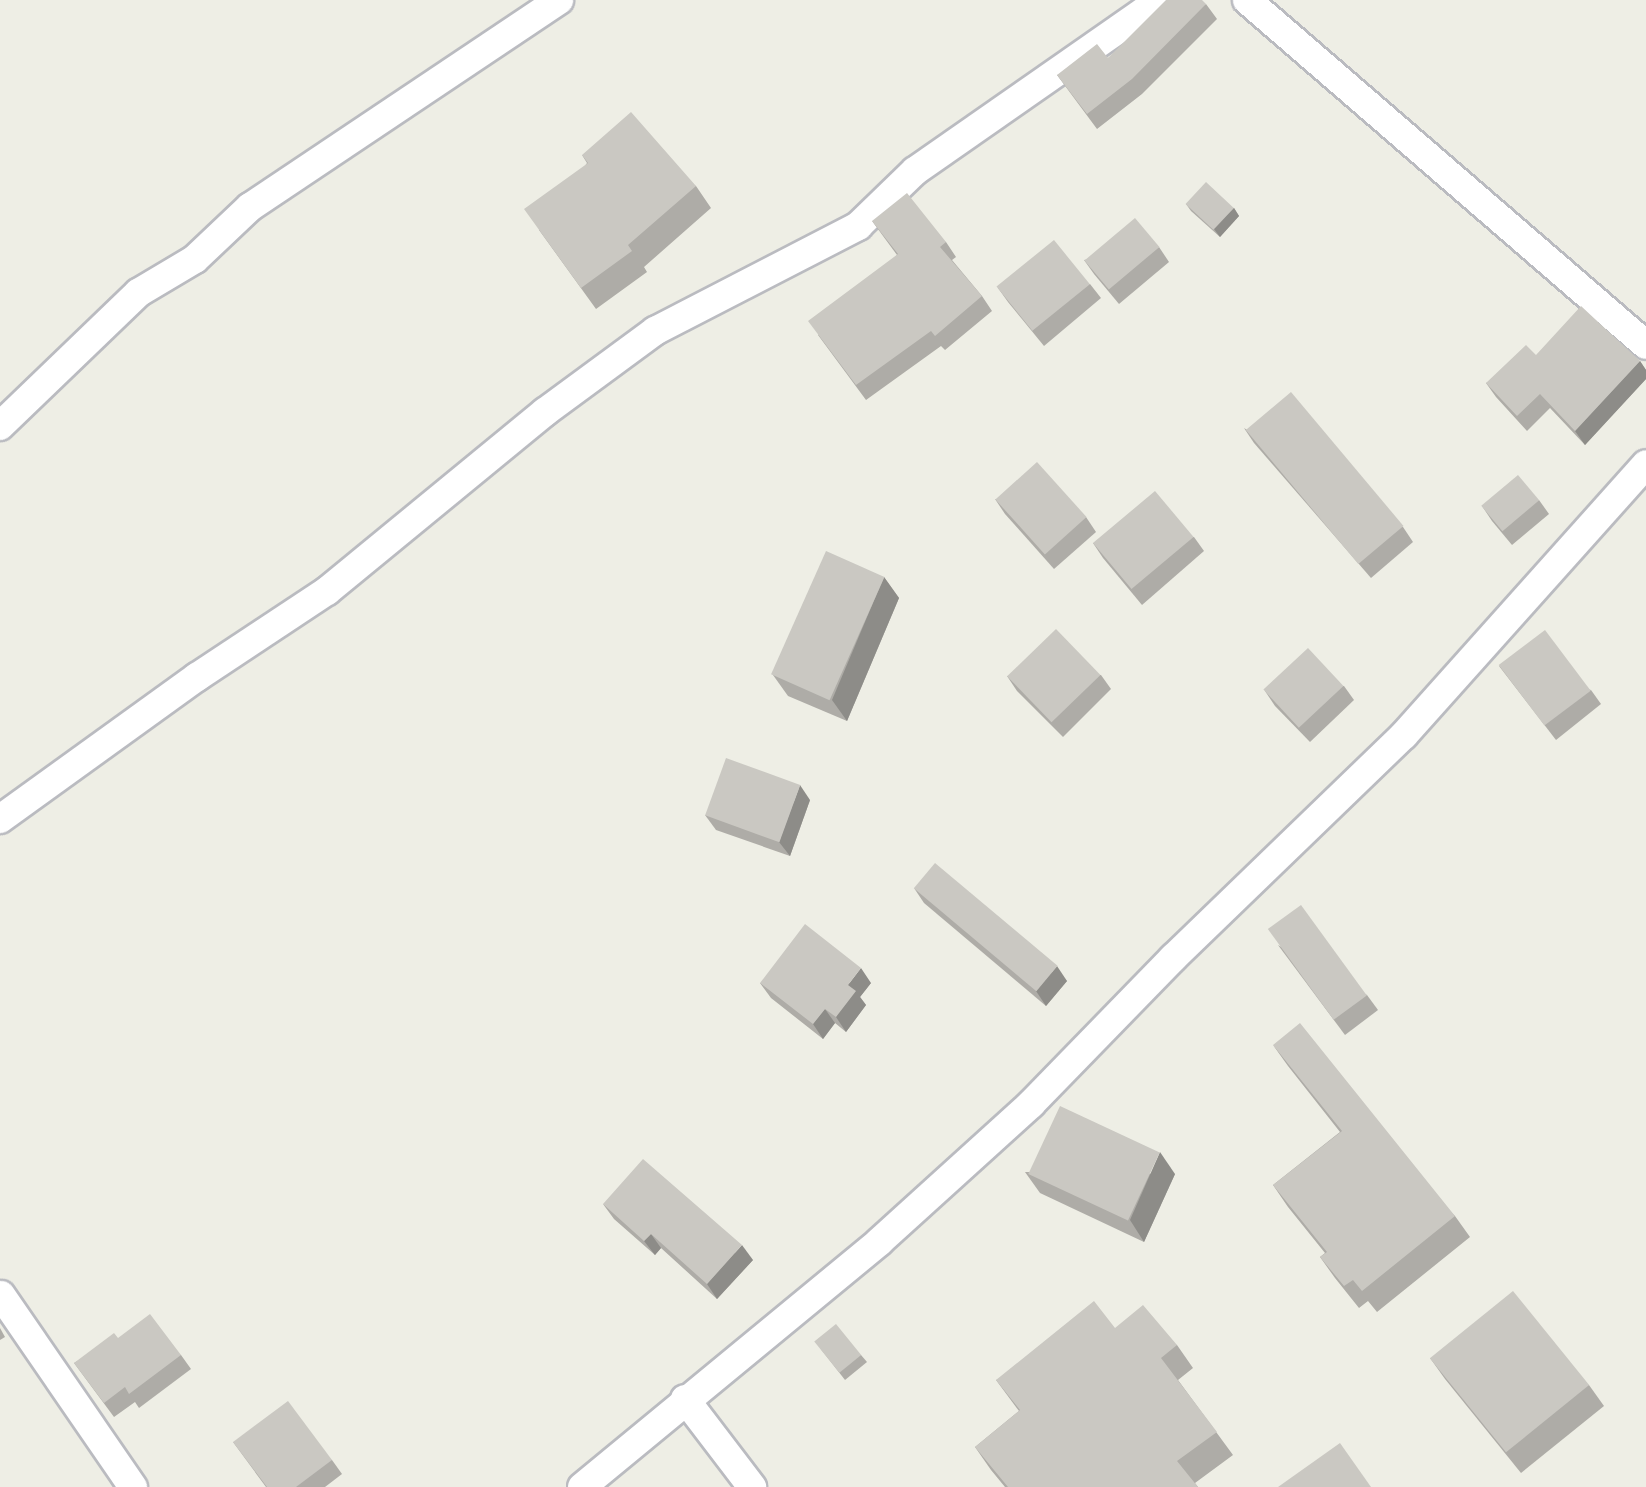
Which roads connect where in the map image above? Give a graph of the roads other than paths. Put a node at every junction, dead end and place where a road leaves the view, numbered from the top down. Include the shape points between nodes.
1 (559, 0) edge
2 (1160, 0) edge
3 (1247, 0) edge
4 (1646, 345) edge
5 (0, 426) edge
6 (1646, 464) edge
7 (0, 819) edge
8 (1, 1295) edge
9 (685, 1399) junction
10 (133, 1487) edge
11 (582, 1487) edge
12 (752, 1487) edge

1 - 5 street via 250,207 195,259 138,293
2 - 7 street via 915,171 858,226 655,331 545,412 327,591
3 - 4 street
6 - 9 street via 1404,735 1031,1104 880,1241
8 - 10 street
9 - 11 street
9 - 12 street

